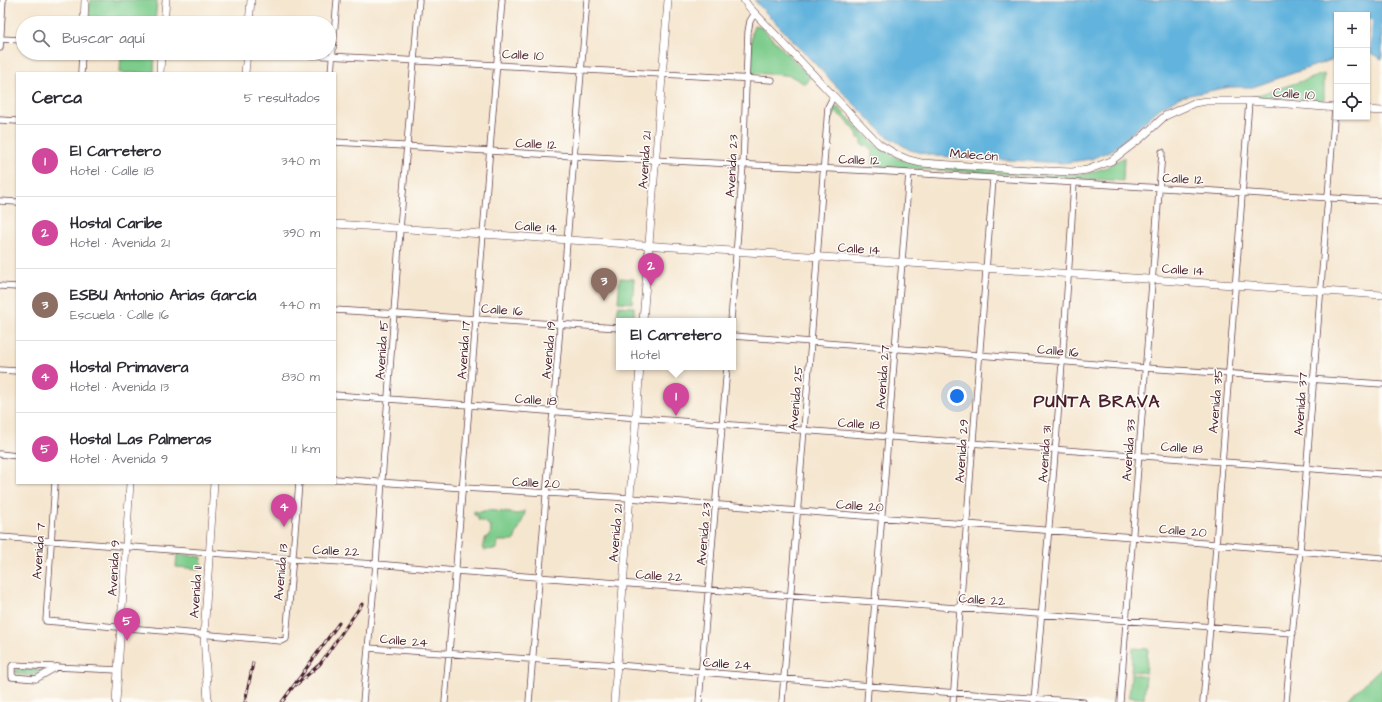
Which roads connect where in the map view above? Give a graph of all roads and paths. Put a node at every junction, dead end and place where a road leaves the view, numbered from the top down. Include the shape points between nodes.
1 (3, 0) edge
2 (85, 0) edge
3 (166, 0) edge
4 (251, 0) edge
5 (337, 0) edge
6 (419, 0) edge
7 (502, 0) edge
8 (587, 0) edge
9 (668, 0) edge
10 (744, 0) edge
11 (755, 13) junction
12 (84, 16) edge
13 (165, 16) edge
14 (250, 16) edge
15 (336, 16) edge
16 (0, 39) edge
17 (16, 40) edge
18 (0, 48) edge
19 (336, 56) edge
20 (82, 60) edge
21 (161, 60) edge
22 (246, 60) edge
23 (333, 60) edge
24 (414, 61) junction
25 (497, 65) junction
26 (581, 70) junction
27 (81, 72) edge
28 (160, 72) edge
29 (245, 72) edge
30 (331, 72) edge
31 (663, 74) junction
32 (747, 78) junction
33 (772, 80) dead end
34 (833, 97) junction
35 (1249, 101) junction
36 (1334, 108) edge
37 (1370, 110) edge
38 (1382, 111) edge
39 (0, 120) edge
40 (1335, 120) edge
41 (16, 121) edge
42 (336, 142) edge
43 (408, 147) junction
44 (491, 152) junction
45 (1162, 152) dead end
46 (573, 156) junction
47 (656, 160) junction
48 (743, 165) junction
49 (824, 169) junction
50 (909, 173) junction
51 (993, 179) junction
52 (1074, 183) junction
53 (1159, 188) junction
54 (1243, 192) junction
55 (1328, 198) junction
56 (0, 201) edge
57 (1382, 201) edge
58 (16, 202) edge
59 (336, 224) edge
60 (400, 229) junction
61 (483, 234) junction
62 (568, 240) junction
63 (649, 245) junction
64 (736, 251) junction
65 (817, 257) junction
66 (902, 262) junction
67 (986, 268) junction
68 (1068, 274) junction
69 (1152, 279) junction
70 (1236, 285) junction
71 (0, 286) edge
72 (16, 287) edge
73 (1321, 291) junction
74 (1382, 295) edge
75 (336, 310) edge
76 (395, 313) junction
77 (476, 318) junction
78 (644, 318) edge
79 (731, 318) edge
80 (561, 324) junction
81 (616, 328) edge
82 (736, 336) edge
83 (811, 342) junction
84 (895, 349) junction
85 (980, 354) junction
86 (1062, 361) junction
87 (1146, 368) junction
88 (0, 370) edge
89 (640, 370) edge
90 (727, 370) edge
91 (16, 371) edge
92 (1229, 374) junction
93 (1313, 378) junction
94 (1382, 384) edge
95 (336, 395) edge
96 (388, 399) junction
97 (470, 405) junction
98 (554, 411) junction
99 (636, 417) junction
100 (723, 424) junction
101 (803, 430) junction
102 (888, 436) junction
103 (973, 442) junction
104 (1055, 449) junction
105 (0, 454) edge
106 (1139, 455) junction
107 (16, 456) edge
108 (1221, 461) junction
109 (1306, 467) junction
110 (1382, 474) edge
111 (336, 479) edge
112 (382, 482) junction
113 (55, 484) edge
114 (130, 484) edge
115 (214, 484) edge
116 (299, 484) edge
117 (464, 488) junction
118 (547, 493) junction
119 (630, 498) junction
120 (717, 505) junction
121 (798, 511) junction
122 (882, 518) junction
123 (966, 524) junction
124 (1050, 531) junction
125 (0, 537) edge
126 (1133, 537) junction
127 (51, 541) junction
128 (1215, 544) junction
129 (126, 547) junction
130 (1300, 551) junction
131 (210, 553) junction
132 (1382, 558) edge
133 (292, 559) junction
134 (376, 564) junction
135 (456, 571) junction
136 (540, 577) junction
137 (623, 583) junction
138 (709, 590) junction
139 (790, 595) junction
140 (875, 602) junction
141 (960, 608) junction
142 (1042, 614) junction
143 (1126, 620) junction
144 (1210, 627) junction
145 (121, 628) junction
146 (1293, 633) junction
147 (204, 635) junction
148 (368, 648) junction
149 (450, 654) junction
150 (533, 659) junction
151 (617, 665) junction
152 (57, 667) junction
153 (118, 670) junction
154 (701, 672) junction
155 (784, 679) junction
156 (868, 686) junction
157 (953, 693) junction
158 (1034, 700) edge
159 (116, 702) edge
160 (208, 702) edge
161 (363, 702) edge
162 (445, 702) edge
163 (529, 702) edge
164 (614, 702) edge
165 (699, 702) edge
166 (782, 702) edge
167 (867, 702) edge
168 (953, 702) edge
169 (1083, 702) edge
170 (1120, 702) edge
171 (1203, 702) edge
172 (1286, 702) edge

1 - 16 street
2 - 12 main road
3 - 13 main road
4 - 14 main road
5 - 15 street
6 - 24 street, Avenida 15
7 - 25 street, Avenida 17
8 - 26 street, Avenida 19
9 - 31 main road, Avenida 21
10 - 11 main road, Malecón
11 - 32 street, Avenida 23 via 748,32
11 - 34 main road, Malecón
16 - 17 street
16 - 18 street
19 - 24 street, Calle 10
20 - 27 street
21 - 28 main road
22 - 29 main road
23 - 30 street
24 - 25 street, Calle 10
24 - 43 street, Avenida 15
25 - 26 street, Calle 10
25 - 44 street, Avenida 17
26 - 31 street, Calle 10
26 - 46 street, Avenida 19
31 - 32 street, Calle 10
31 - 47 main road, Avenida 21
32 - 33 street, Calle 10
32 - 48 street, Avenida 23
34 - 35 main road, Malecón via 879,144 909,160 935,164 1072,172 1087,170 1111,161 1137,142 1165,116 1194,103
34 - 49 street, Avenida 25 via 828,107
35 - 36 main road, Calle 10
35 - 54 street, Avenida 35
37 - 38 main road
39 - 41 street
40 - 55 street, Avenida 37
42 - 43 street, Calle 12
43 - 44 street, Calle 12
43 - 60 street, Avenida 15
44 - 46 street, Calle 12
44 - 61 street, Avenida 17
45 - 53 street, Avenida 33
46 - 47 street, Calle 12
46 - 62 street, Avenida 19
47 - 48 street, Calle 12
47 - 63 main road, Avenida 21
48 - 49 street, Calle 12
48 - 64 street, Avenida 23
49 - 50 street, Calle 12
49 - 65 street, Avenida 25
50 - 51 street, Calle 12
50 - 66 street, Avenida 27
51 - 52 street, Calle 12
51 - 67 street, Avenida 29
52 - 53 street, Calle 12
52 - 68 street, Avenida 31
53 - 54 street, Calle 12
53 - 69 street, Avenida 33
54 - 55 street, Calle 12
54 - 70 street, Avenida 35
55 - 57 street, Calle 12
55 - 73 street, Avenida 37
56 - 58 street
59 - 60 main road, Calle 14
60 - 61 main road, Calle 14
60 - 76 street, Avenida 15
61 - 62 main road, Calle 14
61 - 77 street, Avenida 17
62 - 63 main road, Calle 14
62 - 80 street, Avenida 19
63 - 64 main road, Calle 14
63 - 78 main road, Avenida 21
64 - 65 main road, Calle 14
64 - 79 street, Avenida 23
65 - 66 main road, Calle 14
65 - 83 street, Avenida 25
66 - 67 main road, Calle 14
66 - 84 street, Avenida 27
67 - 68 main road, Calle 14
67 - 85 street, Avenida 29
68 - 69 main road, Calle 14
68 - 86 street, Avenida 31
69 - 70 main road, Calle 14
69 - 87 street, Avenida 33
70 - 73 main road, Calle 14
70 - 92 street, Avenida 35
71 - 72 street
73 - 74 main road, Calle 14
73 - 93 street, Avenida 37
75 - 76 street, Calle 16
76 - 77 street, Calle 16
76 - 96 street, Avenida 15
77 - 80 street, Calle 16
77 - 97 street, Avenida 17
80 - 81 street, Calle 16
80 - 98 street, Avenida 19
82 - 83 street, Calle 16
83 - 84 street, Calle 16
83 - 101 street, Avenida 25
84 - 85 street, Calle 16
84 - 102 street, Avenida 27
85 - 86 street, Calle 16
85 - 103 street, Avenida 29
86 - 87 street, Calle 16
86 - 104 street, Avenida 31
87 - 92 street, Calle 16
87 - 106 street, Avenida 33
88 - 91 street
89 - 99 main road, Avenida 21
90 - 100 street, Avenida 23
92 - 93 street, Calle 16
92 - 108 street, Avenida 35
93 - 94 street, Calle 16
93 - 109 street, Avenida 37
95 - 96 street, Calle 18
96 - 97 street, Calle 18
96 - 112 street, Avenida 15
97 - 98 street, Calle 18
97 - 117 street, Avenida 17
98 - 99 street, Calle 18
98 - 118 street, Avenida 19
99 - 100 street, Calle 18
99 - 119 main road, Avenida 21
100 - 101 street, Calle 18
100 - 120 street, Avenida 23
101 - 102 street, Calle 18
101 - 121 street, Avenida 25
102 - 103 street, Calle 18
102 - 122 street, Avenida 27
103 - 104 street, Calle 18
103 - 123 street, Avenida 29
104 - 106 street, Calle 18
104 - 124 street, Avenida 31
105 - 107 street
106 - 108 street, Calle 18
106 - 126 street, Avenida 33
108 - 109 street, Calle 18
108 - 128 street, Avenida 35
109 - 110 street, Calle 18
109 - 130 street, Avenida 37
111 - 112 street, Calle 20
112 - 117 street, Calle 20
112 - 134 street, Avenida 15
113 - 127 street, Avenida 7
114 - 129 main road, Avenida 9
115 - 131 main road, Avenida 11
116 - 133 street, Avenida 13
117 - 118 street, Calle 20
117 - 135 street, Avenida 17
118 - 119 street, Calle 20
118 - 136 street, Avenida 19
119 - 120 street, Calle 20
119 - 137 main road, Avenida 21
120 - 121 street, Calle 20
120 - 138 street, Avenida 23
121 - 122 street, Calle 20
121 - 139 street, Avenida 25
122 - 123 street, Calle 20
122 - 140 street, Avenida 27
123 - 124 street, Calle 20
123 - 141 street, Avenida 29
124 - 126 street, Calle 20
124 - 142 street, Avenida 31
125 - 127 street, Calle 22
126 - 128 street, Calle 20
126 - 143 street, Avenida 33
127 - 129 street, Calle 22
127 - 145 street, Avenida 7 via 46,621
128 - 130 street, Calle 20
128 - 144 street, Avenida 35
129 - 131 street, Calle 22
129 - 145 main road, Avenida 9
130 - 132 street, Calle 20
130 - 146 street, Avenida 37
131 - 133 street, Calle 22
131 - 147 main road, Avenida 11
133 - 134 street, Calle 22
133 - 147 street, Avenida 13 via 286,638 281,641
134 - 135 street, Calle 22
134 - 148 street, Avenida 15
135 - 136 street, Calle 22
135 - 149 street, Avenida 17
136 - 137 street, Calle 22
136 - 150 street, Avenida 19
137 - 138 street, Calle 22
137 - 151 main road, Avenida 21
138 - 139 street, Calle 22
138 - 154 street, Avenida 23
139 - 140 street, Calle 22
139 - 155 street, Avenida 25
140 - 141 street, Calle 22
140 - 156 street, Avenida 27
141 - 142 street, Calle 22
141 - 157 street, Avenida 29
142 - 143 street, Calle 22
142 - 158 street, Avenida 31
143 - 144 street, Calle 22
143 - 170 street, Avenida 33
144 - 146 street, Calle 22
144 - 171 street, Avenida 35
145 - 147 street
145 - 153 main road, Avenida 9
146 - 172 street, Avenida 37
147 - 160 main road, Avenida 11
148 - 149 street, Calle 24
148 - 161 street, Avenida 15
149 - 150 street, Calle 24
149 - 162 street, Avenida 17
150 - 151 street, Calle 24
150 - 163 street, Avenida 19
151 - 154 street, Calle 24
151 - 164 main road, Avenida 21
152 - 152 street via 13,665 12,677 36,679
152 - 153 street
153 - 159 main road, Avenida 9
154 - 155 street, Calle 24
154 - 165 street, Avenida 23
155 - 156 street, Calle 24
155 - 166 street, Avenida 25
156 - 157 street, Calle 24
156 - 167 street, Avenida 27
157 - 158 street, Calle 24
157 - 168 street, Avenida 29
158 - 169 street, Calle 24

